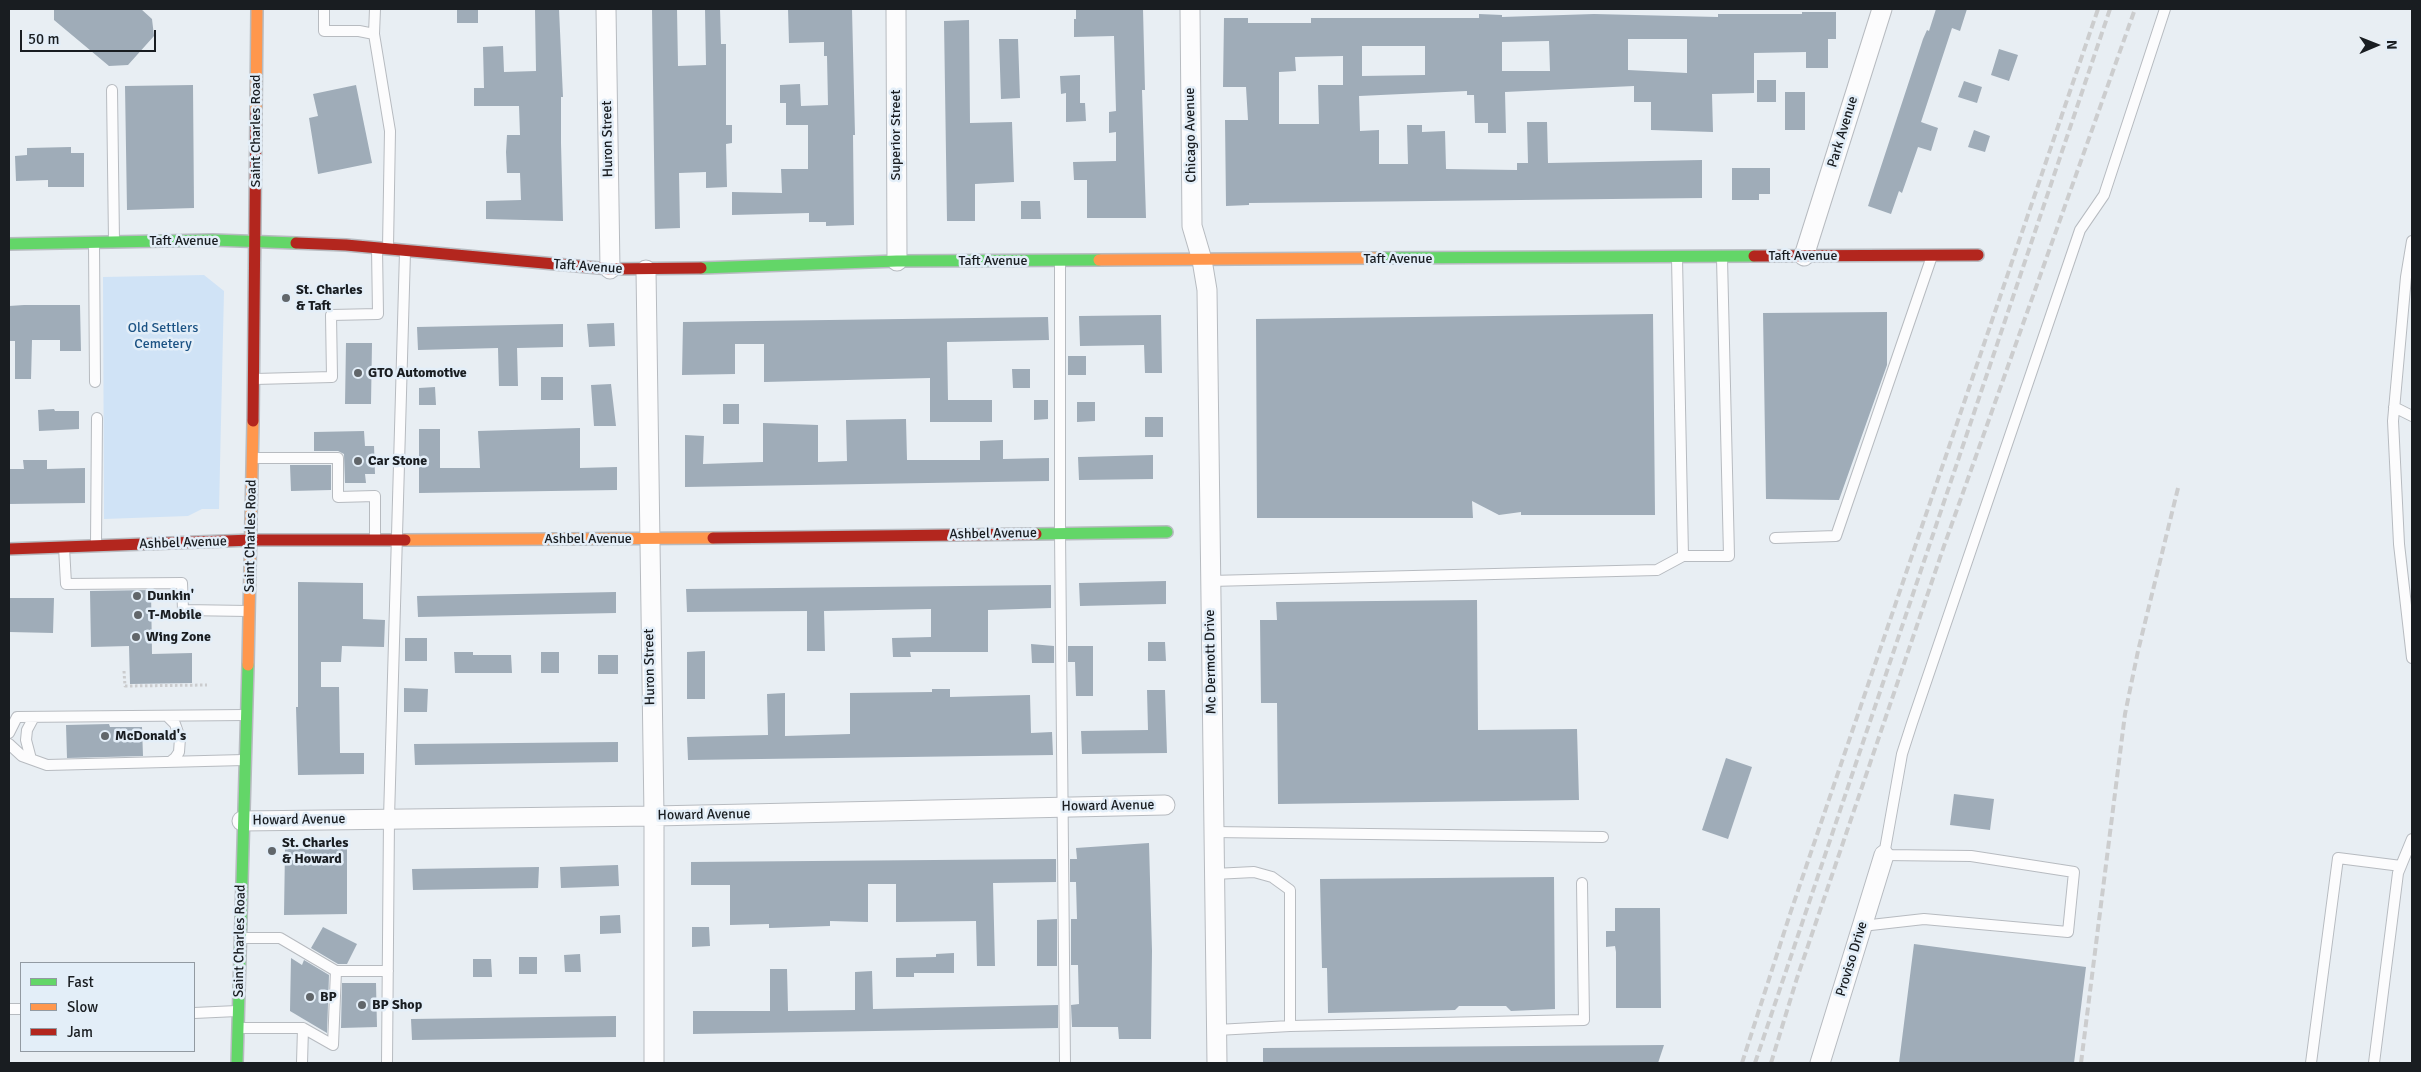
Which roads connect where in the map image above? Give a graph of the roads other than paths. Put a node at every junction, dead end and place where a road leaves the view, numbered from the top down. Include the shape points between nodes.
1 (257, 9) edge
2 (324, 9) edge
3 (375, 9) edge
4 (606, 9) edge
5 (896, 9) edge
6 (1190, 9) edge
7 (1882, 9) edge
8 (2165, 9) edge
9 (374, 34) junction
10 (112, 90) dead end
11 (2412, 241) edge
12 (94, 242) junction
13 (114, 242) junction
14 (256, 242) junction
15 (9, 244) edge
16 (383, 248) junction
17 (405, 250) junction
18 (1932, 255) junction
19 (1978, 255) dead end
20 (1804, 256) junction
21 (1677, 257) junction
22 (1722, 257) junction
23 (1202, 260) junction
24 (897, 261) junction
25 (1060, 261) junction
26 (610, 269) junction
27 (646, 270) junction
28 (2409, 279) edge
29 (254, 378) junction
30 (95, 382) dead end
31 (2394, 407) junction
32 (2412, 416) edge
33 (96, 418) dead end
34 (253, 458) junction
35 (1167, 532) dead end
36 (1060, 533) junction
37 (1775, 538) dead end
38 (648, 539) junction
39 (252, 540) junction
40 (375, 540) junction
41 (398, 540) junction
42 (96, 546) junction
43 (64, 547) junction
44 (9, 549) edge
45 (1683, 556) junction
46 (2403, 576) junction
47 (1210, 581) junction
48 (2412, 582) edge
49 (249, 611) junction
50 (2412, 658) edge
51 (246, 715) junction
52 (168, 716) junction
53 (34, 717) junction
54 (9, 733) edge
55 (9, 744) edge
56 (31, 759) junction
57 (244, 760) junction
58 (170, 762) junction
59 (1165, 805) dead end
60 (1062, 807) junction
61 (654, 816) junction
62 (389, 818) junction
63 (242, 821) junction
64 (1213, 832) junction
65 (1603, 837) dead end
66 (2412, 839) edge
67 (1884, 855) junction
68 (2401, 866) junction
69 (1214, 874) junction
70 (1582, 883) dead end
71 (1862, 926) junction
72 (240, 938) junction
73 (336, 971) junction
74 (388, 971) junction
75 (238, 1010) junction
76 (195, 1013) edge
77 (1290, 1026) junction
78 (238, 1028) junction
79 (302, 1028) junction
80 (1217, 1030) junction
81 (237, 1063) edge
82 (302, 1063) edge
83 (387, 1063) edge
84 (654, 1063) edge
85 (1066, 1063) edge
86 (1217, 1063) edge
87 (1820, 1063) edge
88 (2311, 1063) edge
89 (2374, 1063) edge

1 - 14 street, Saint Charles Road
2 - 9 lane via 324,31
3 - 9 lane
4 - 26 street, Huron Street
5 - 24 street, Superior Street
6 - 23 street, Chicago Avenue via 1192,226
7 - 20 street, Park Avenue
8 - 67 lane via 2104,195 2080,230 1912,723 1902,754
9 - 16 lane via 390,131
10 - 13 lane
11 - 28 lane
12 - 13 street, Taft Avenue
12 - 15 street, Taft Avenue
12 - 30 lane
13 - 14 street, Taft Avenue
14 - 16 street, Taft Avenue
14 - 29 street, Saint Charles Road
16 - 17 street, Taft Avenue
16 - 29 lane via 378,314 331,315 332,377
17 - 26 street, Taft Avenue
17 - 41 lane
18 - 19 street, Taft Avenue
18 - 20 street, Taft Avenue
18 - 37 lane via 1836,536
20 - 22 street, Taft Avenue
21 - 22 street, Taft Avenue
21 - 23 street, Taft Avenue
21 - 45 lane
22 - 45 lane via 1729,556
23 - 25 street, Taft Avenue
23 - 47 street, Mc Dermott Drive via 1207,290
24 - 25 street, Taft Avenue
24 - 27 street, Taft Avenue
25 - 36 lane
26 - 27 street, Taft Avenue
27 - 38 street, Huron Street
28 - 31 lane
29 - 34 street, Saint Charles Road
31 - 32 lane
31 - 46 lane
33 - 42 lane
34 - 39 street, Saint Charles Road
34 - 40 lane via 338,458 338,497 375,496
35 - 36 street, Ashbel Avenue
36 - 38 street, Ashbel Avenue
36 - 60 lane
38 - 41 street, Ashbel Avenue
38 - 61 street, Huron Street
39 - 40 street, Ashbel Avenue
39 - 42 street, Ashbel Avenue
39 - 49 street, Saint Charles Road
40 - 41 street, Ashbel Avenue
41 - 62 lane
42 - 43 street, Ashbel Avenue
43 - 44 street, Ashbel Avenue
43 - 49 lane via 66,584 182,583 183,610
45 - 47 lane via 1657,570
46 - 48 lane
46 - 50 lane
47 - 64 street, Mc Dermott Drive
49 - 51 street, Saint Charles Road
51 - 52 lane
51 - 57 street, Saint Charles Road
52 - 53 lane
52 - 58 lane via 180,738 179,752
53 - 54 lane via 17,717
53 - 56 lane via 26,740
55 - 56 lane via 22,756
56 - 58 lane via 47,764
57 - 58 lane
57 - 63 street, Saint Charles Road
59 - 60 street, Howard Avenue
60 - 61 street, Howard Avenue
60 - 85 lane
61 - 62 street, Howard Avenue
61 - 84 street, Huron Street
62 - 63 street, Howard Avenue
62 - 74 lane
63 - 72 street, Saint Charles Road
64 - 65 lane
64 - 69 street, Mc Dermott Drive
66 - 68 lane
67 - 71 street, Proviso Drive
67 - 71 lane via 1971,856 2074,872 2068,932 1924,919
68 - 88 lane via 2338,858
68 - 89 lane
69 - 77 lane via 1254,872 1272,877 1290,890
69 - 80 street, Mc Dermott Drive
70 - 77 lane via 1584,1020
71 - 87 street, Proviso Drive
72 - 73 lane via 280,938
72 - 75 street, Saint Charles Road
73 - 74 lane
73 - 79 lane via 333,1045
74 - 83 lane
75 - 76 lane
75 - 78 street, Saint Charles Road
77 - 80 lane
78 - 79 lane
78 - 81 street, Saint Charles Road
79 - 82 lane
80 - 86 street, Mc Dermott Drive

